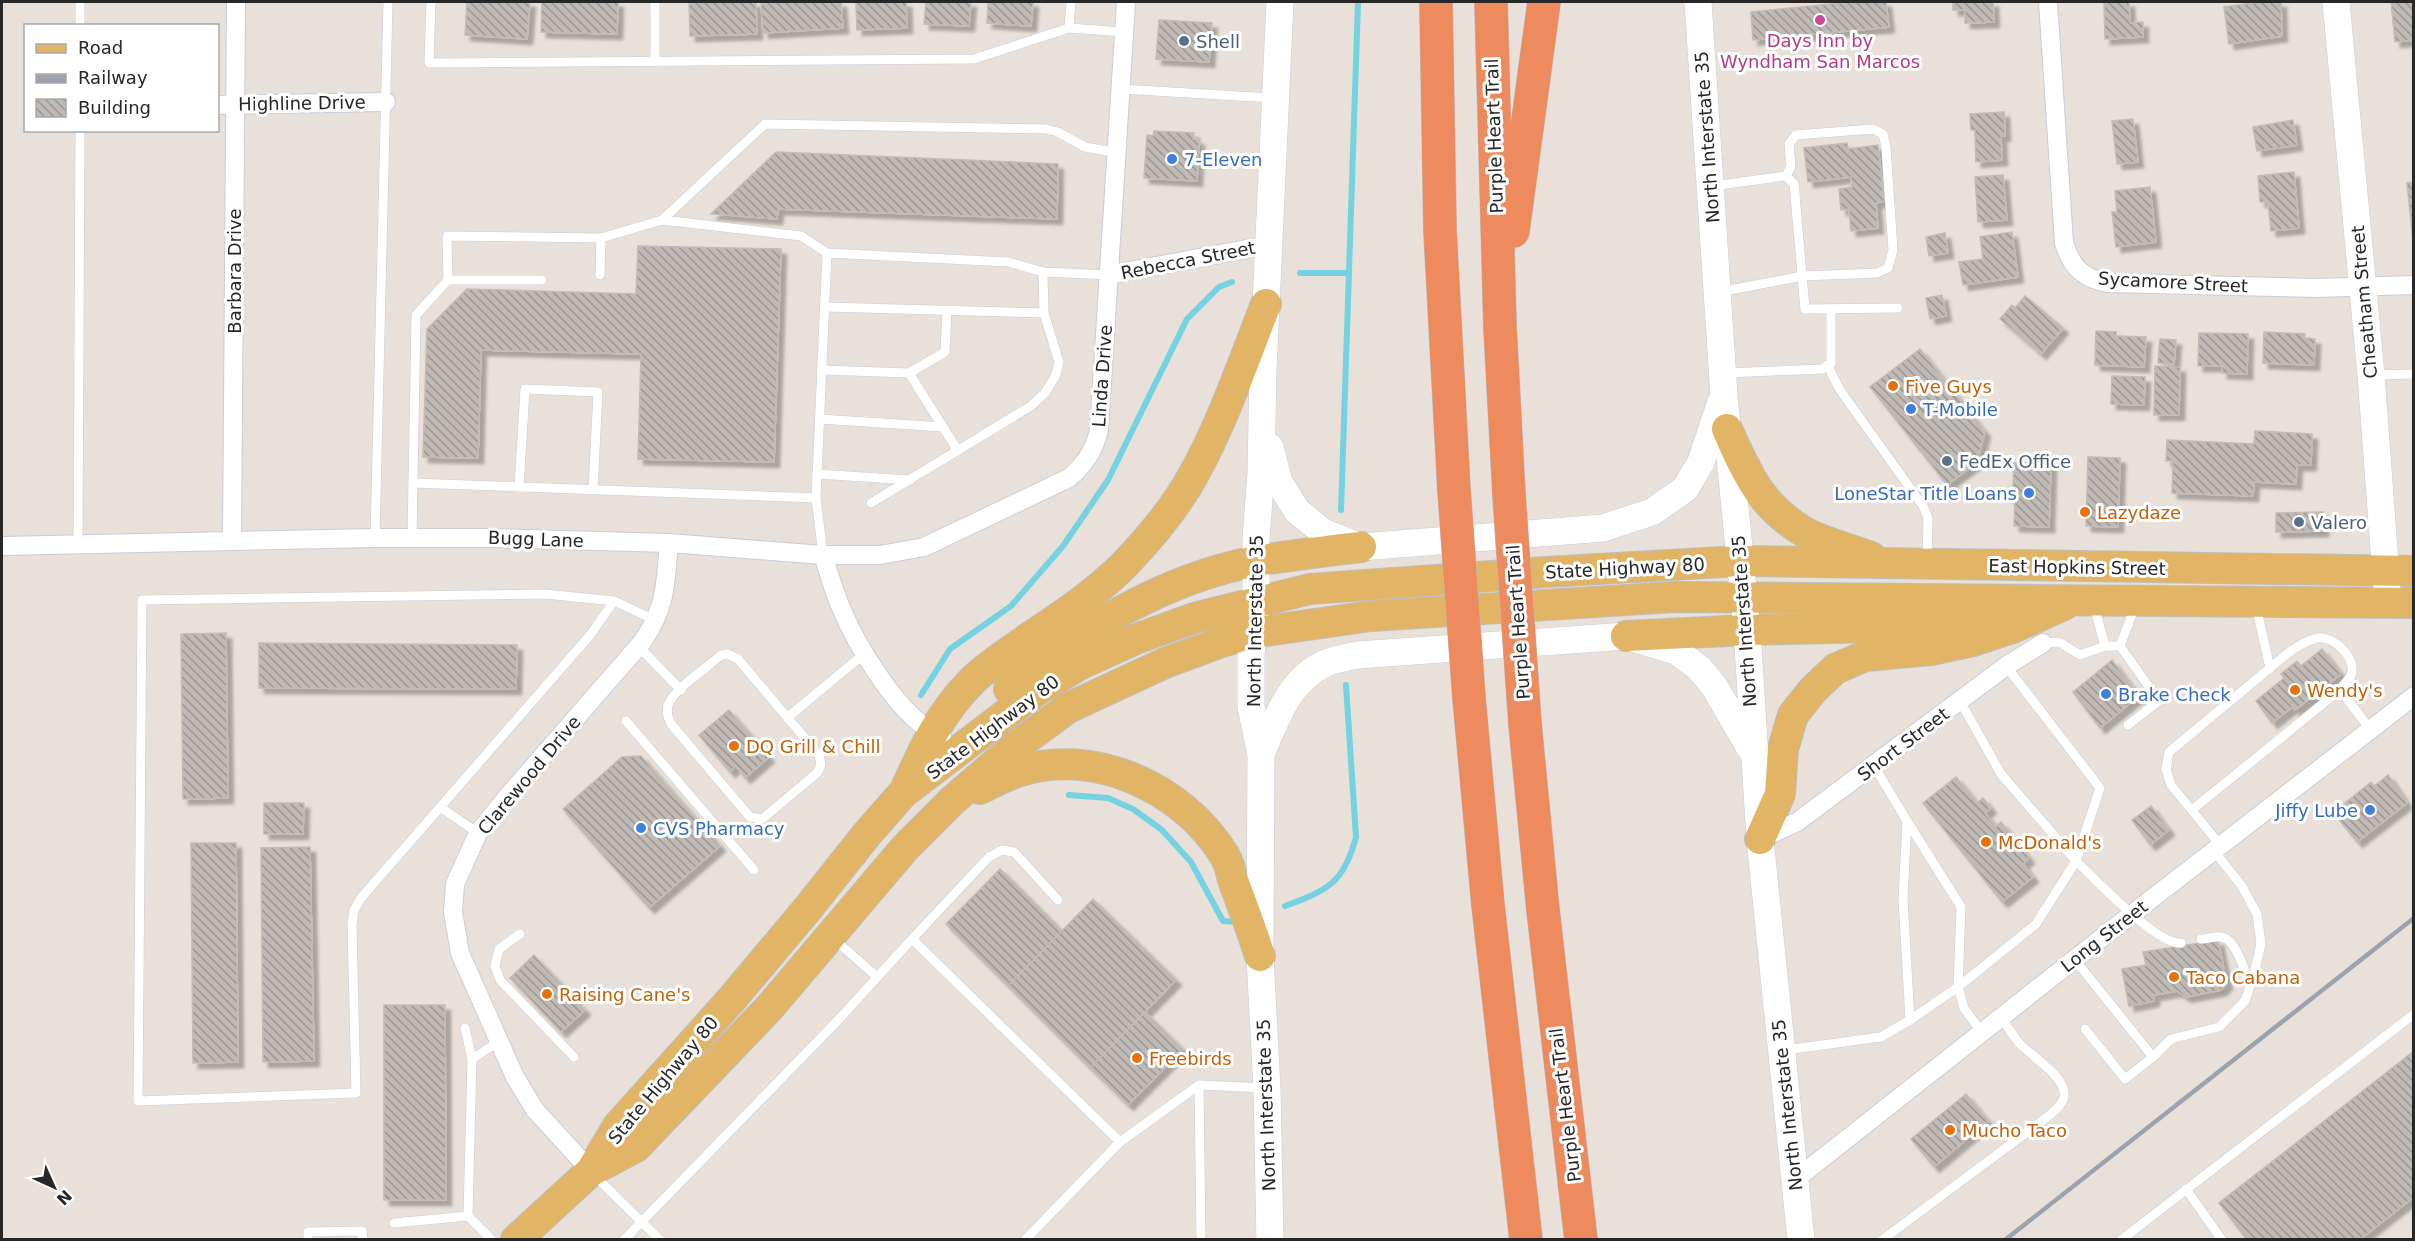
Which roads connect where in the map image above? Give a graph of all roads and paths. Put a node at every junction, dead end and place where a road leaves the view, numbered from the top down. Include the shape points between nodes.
1 (80, 2) edge
2 (236, 2) edge
3 (388, 2) edge
4 (431, 2) edge
5 (655, 2) edge
6 (1071, 2) edge
7 (1126, 2) edge
8 (1270, 2) edge
9 (1280, 2) edge
10 (1436, 2) edge
11 (1491, 2) edge
12 (1544, 2) edge
13 (1698, 2) edge
14 (2048, 2) edge
15 (2336, 2) edge
16 (80, 24) edge
17 (1069, 28) junction
18 (1124, 32) junction
19 (655, 61) junction
20 (1121, 89) junction
21 (1275, 99) junction
22 (386, 102) junction
23 (226, 105) edge
24 (80, 132) edge
25 (1118, 153) junction
26 (1786, 176) junction
27 (1709, 186) junction
28 (662, 220) junction
29 (601, 238) junction
30 (1268, 245) junction
31 (827, 253) junction
32 (1043, 272) junction
33 (600, 275) dead end
34 (1109, 275) junction
35 (1803, 276) junction
36 (448, 280) junction
37 (542, 280) dead end
38 (2363, 285) junction
39 (2414, 285) edge
40 (1717, 293) junction
41 (1266, 304) junction
42 (825, 307) junction
43 (1898, 308) dead end
44 (1831, 309) junction
45 (947, 310) junction
46 (1044, 313) junction
47 (1500, 327) junction
48 (1827, 365) junction
49 (822, 369) junction
50 (909, 373) junction
51 (2414, 374) edge
52 (2371, 375) junction
53 (1723, 384) junction
54 (1263, 417) junction
55 (820, 419) junction
56 (943, 427) junction
57 (1727, 429) junction
58 (958, 451) junction
59 (817, 474) junction
60 (910, 480) junction
61 (412, 483) junction
62 (519, 487) junction
63 (593, 489) junction
64 (816, 498) junction
65 (871, 503) dead end
66 (375, 538) junction
67 (412, 538) junction
68 (232, 541) junction
69 (669, 543) junction
70 (78, 544) junction
71 (2, 546) edge
72 (1361, 547) junction
73 (823, 555) junction
74 (1256, 561) junction
75 (1742, 561) junction
76 (1894, 565) junction
77 (1927, 566) junction
78 (2274, 569) junction
79 (2399, 570) edge
80 (1744, 597) junction
81 (2004, 600) junction
82 (2084, 600) junction
83 (614, 601) junction
84 (1256, 601) junction
85 (2138, 601) junction
86 (2255, 601) junction
87 (2401, 603) edge
88 (657, 621) junction
89 (1747, 630) junction
90 (1252, 633) junction
91 (1626, 636) junction
92 (2043, 643) joint
93 (2105, 646) junction
94 (2120, 646) junction
95 (639, 647) junction
96 (864, 654) junction
97 (2006, 666) junction
98 (2270, 668) junction
99 (681, 690) junction
100 (2340, 690) junction
101 (2414, 696) edge
102 (1960, 702) junction
103 (788, 717) junction
104 (626, 721) dead end
105 (2128, 725) dead end
106 (2370, 729) junction
107 (931, 733) junction
108 (964, 747) junction
109 (1261, 754) junction
110 (1754, 754) junction
111 (1874, 766) junction
112 (903, 793) junction
113 (952, 801) junction
114 (440, 807) junction
115 (2193, 809) junction
116 (1907, 821) junction
117 (478, 833) junction
118 (1760, 839) junction
119 (2218, 849) junction
120 (2076, 861) junction
121 (754, 870) dead end
122 (1058, 900) dead end
123 (2132, 914) junction
124 (520, 934) dead end
125 (831, 936) junction
126 (912, 939) junction
127 (2201, 939) dead end
128 (2181, 943) dead end
129 (1260, 956) junction
130 (2075, 960) junction
131 (877, 976) junction
132 (2250, 986) junction
133 (1958, 987) junction
134 (770, 1007) junction
135 (2414, 1014) edge
136 (2001, 1017) junction
137 (1910, 1020) junction
138 (465, 1028) dead end
139 (2085, 1029) dead end
140 (1982, 1033) junction
141 (498, 1042) junction
142 (1781, 1051) junction
143 (574, 1057) dead end
144 (2153, 1057) junction
145 (471, 1059) junction
146 (1199, 1085) junction
147 (1267, 1089) junction
148 (1120, 1142) junction
149 (591, 1171) junction
150 (1796, 1179) junction
151 (2186, 1189) junction
152 (468, 1216) junction
153 (394, 1223) dead end
154 (643, 1223) junction
155 (2134, 1236) edge
156 (2217, 1238) edge
157 (308, 1239) edge
158 (363, 1239) edge
159 (492, 1239) edge
160 (516, 1239) edge
161 (624, 1239) edge
162 (660, 1239) edge
163 (1024, 1239) edge
164 (1201, 1239) edge
165 (1270, 1239) edge
166 (1526, 1239) edge
167 (1581, 1239) edge
168 (1801, 1239) edge
169 (1882, 1239) edge
170 (2121, 1239) edge

1 - 16 lane
2 - 23 street, Barbara Drive
3 - 22 lane
4 - 19 lane via 429,63
5 - 19 lane
6 - 17 lane
7 - 18 street, Linda Drive
8 - 9 lane
9 - 21 main road, North Interstate 35
10 - 166 highway, bridge via 1440,230 1469,698
11 - 47 highway, Purple Heart Trail
12 - 47 highway
13 - 27 main road, North Interstate 35
14 - 38 street, Sycamore Street via 2064,243 2078,270 2093,280 2109,283 2316,288
15 - 38 main road, Cheatham Street
17 - 18 lane
17 - 19 lane via 974,59
18 - 20 street, Linda Drive
20 - 21 lane
20 - 25 street, Linda Drive
21 - 30 main road, North Interstate 35
22 - 23 street, Highline Drive
22 - 66 lane
23 - 68 street, Barbara Drive
24 - 70 lane
25 - 28 lane via 1085,147 1046,129 765,124
25 - 34 street, Linda Drive
26 - 27 lane
26 - 35 lane via 1794,184
26 - 35 lane via 1791,166 1790,144 1796,135 1873,129 1883,134 1893,250 1888,268 1877,273
27 - 40 main road, North Interstate 35
28 - 29 lane
28 - 31 lane via 801,236
29 - 33 lane
29 - 36 lane via 447,236
30 - 34 street, Rebecca Street
30 - 41 main road, North Interstate 35
31 - 32 lane via 1008,262
31 - 42 lane
32 - 34 lane
32 - 46 lane
34 - 73 street, Linda Drive via 1099,430 1095,447 1084,465 1069,478 924,546 880,555
35 - 40 lane
35 - 44 lane via 1806,309
36 - 37 lane
36 - 61 lane via 416,315
38 - 39 street, Sycamore Street
38 - 52 main road, Cheatham Street
40 - 53 main road, North Interstate 35
41 - 54 main road, North Interstate 35
41 - 107 main road via 1221,419 1195,473 1168,514 1095,591 974,680
42 - 45 lane
42 - 49 lane
43 - 44 lane
44 - 48 lane via 1831,364
45 - 46 lane
45 - 50 lane via 945,352
46 - 58 lane via 1059,362 1045,393 1031,406
47 - 167 highway, Purple Heart Trail, bridge via 1525,724
48 - 53 lane via 1822,369
48 - 77 lane via 1840,390 1923,506 1928,518
49 - 50 lane
49 - 55 lane
50 - 56 lane
51 - 52 lane
52 - 79 main road, Cheatham Street
53 - 57 main road, North Interstate 35
53 - 72 main road via 1701,462 1685,489 1652,512 1603,528
54 - 72 main road via 1279,482 1297,512 1323,532
54 - 74 main road, North Interstate 35
55 - 56 lane
55 - 59 lane
56 - 58 lane
57 - 75 main road, North Interstate 35
57 - 76 main road via 1748,476 1762,497 1785,518 1807,533
58 - 60 lane
59 - 60 lane
59 - 64 lane
60 - 65 lane
61 - 62 lane
61 - 67 lane
62 - 63 lane
62 - 63 lane via 525,389 598,392
63 - 64 lane
64 - 73 lane
66 - 67 street, Bugg Lane
66 - 68 street, Bugg Lane
67 - 69 street, Bugg Lane
68 - 70 street, Bugg Lane
69 - 73 street, Bugg Lane
69 - 88 street, Clarewood Drive via 663,602
70 - 71 street, Bugg Lane
72 - 74 main road
73 - 96 street via 839,603
74 - 84 main road, North Interstate 35
74 - 108 main road via 1178,584 1076,639 1008,690
75 - 76 main road, East Hopkins Street
75 - 80 main road, North Interstate 35
75 - 84 main road, State Highway 80 via 1310,589
76 - 77 main road, East Hopkins Street
77 - 78 main road, East Hopkins Street
78 - 79 main road, East Hopkins Street
78 - 81 main road via 2218,584 2083,584
79 - 87 main road, Cheatham Street
80 - 81 main road, East Hopkins Street
80 - 89 main road, North Interstate 35
80 - 90 main road, State Highway 80 via 1674,597 1371,616
81 - 82 main road, East Hopkins Street
81 - 89 main road via 1966,617 1919,626
82 - 85 main road, East Hopkins Street
82 - 93 lane
82 - 118 main road via 1973,641 1931,650 1865,656 1835,669 1794,715 1783,749 1780,794
83 - 88 lane
83 - 114 lane via 591,634
83 - 114 lane via 545,594 142,600 138,1101 356,1093 354,910
84 - 90 main road, North Interstate 35
84 - 108 main road, State Highway 80 via 1194,618 1081,664 1039,688
85 - 86 main road, East Hopkins Street
85 - 94 lane
86 - 87 main road, East Hopkins Street
86 - 98 lane
88 - 95 street, Clarewood Drive
89 - 91 main road
89 - 110 main road, North Interstate 35
90 - 109 main road, North Interstate 35 via 1251,707
90 - 113 main road, State Highway 80 via 1165,663 1068,708
91 - 109 main road via 1358,655 1325,663 1299,681 1284,700
91 - 110 main road via 1676,651 1699,668
92 - 93 lane via 2060,642 2080,655
92 - 97 street, Short Street
93 - 94 lane
94 - 105 lane via 2159,701
95 - 99 lane
95 - 117 street, Clarewood Drive
96 - 103 lane
96 - 107 street via 908,712
97 - 102 street, Short Street
97 - 120 lane via 2100,788
98 - 100 lane via 2302,643 2321,637 2332,640 2352,663 2352,674
98 - 115 lane via 2169,752 2166,769 2171,785
99 - 103 lane via 721,656 734,655
99 - 103 lane via 669,703 671,724 750,817 762,819 821,768 819,755
100 - 106 lane
100 - 115 lane
101 - 106 street, Long Street
102 - 111 street, Short Street
102 - 120 lane via 2001,774
104 - 121 lane
106 - 119 street, Long Street
107 - 108 street
107 - 112 main road
108 - 112 main road, State Highway 80
108 - 134 main road via 932,797 786,968
109 - 129 main road, North Interstate 35
110 - 118 main road, North Interstate 35
111 - 116 lane
111 - 118 street, Short Street via 1797,822
112 - 149 main road, State Highway 80 via 731,1000 618,1126
113 - 125 main road, State Highway 80 via 905,848
113 - 129 main road via 1018,771 1057,765 1095,767 1125,775 1165,794 1202,826 1224,854
114 - 117 lane
115 - 119 lane
116 - 133 lane via 1961,907
116 - 137 lane via 1903,899
117 - 141 street, Clarewood Drive via 455,884 453,912 460,953
118 - 142 main road, North Interstate 35
119 - 123 street, Long Street
119 - 132 lane via 2257,914 2261,944
120 - 123 lane
120 - 133 lane via 2036,924
122 - 126 lane via 1014,852 1002,850 989,857
123 - 128 lane via 2157,934
123 - 130 street, Long Street
124 - 143 lane via 499,950 495,966 500,980
125 - 131 lane
125 - 134 main road, State Highway 80
126 - 131 lane
126 - 148 lane
127 - 132 lane via 2230,940
129 - 147 main road, North Interstate 35
130 - 136 street, Long Street
130 - 144 lane
131 - 154 lane
132 - 144 lane via 2245,1001 2219,1027 2171,1039
133 - 137 lane
133 - 140 lane via 1964,1008
134 - 149 main road, State Highway 80 via 636,1147
135 - 151 lane
136 - 140 street, Long Street
136 - 169 lane via 2021,1044 2054,1074 2064,1097 2056,1110
137 - 142 lane via 1881,1037
138 - 145 lane
139 - 144 lane via 2125,1079
140 - 150 street, Long Street
141 - 145 lane
141 - 149 street, Clarewood Drive via 536,1110
142 - 150 main road, North Interstate 35
145 - 152 lane
146 - 147 lane
146 - 148 lane
146 - 164 lane
147 - 165 main road, North Interstate 35
148 - 163 lane
149 - 154 lane
149 - 160 main road, State Highway 80
150 - 168 main road, North Interstate 35
151 - 155 lane
151 - 156 lane
152 - 153 lane
152 - 159 lane
154 - 161 lane
154 - 162 lane
155 - 170 lane
157 - 158 lane via 309,1232 362,1231

